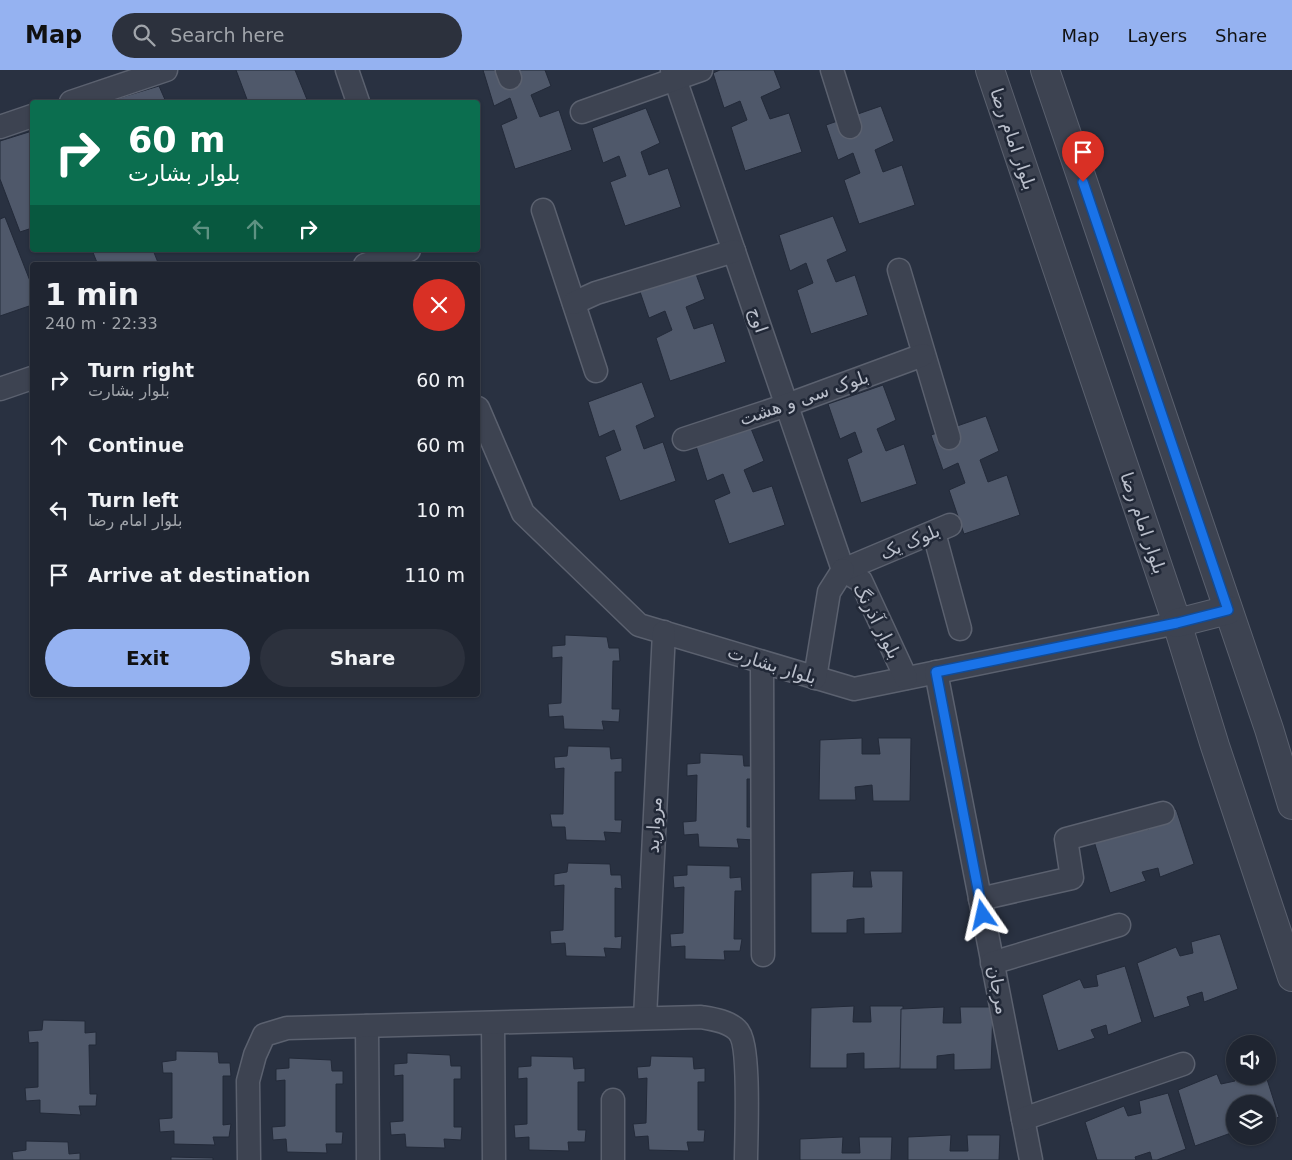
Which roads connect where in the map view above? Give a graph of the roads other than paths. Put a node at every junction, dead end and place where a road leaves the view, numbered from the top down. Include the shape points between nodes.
1 (166, 70) edge
2 (347, 70) edge
3 (701, 70) edge
4 (832, 70) edge
5 (990, 70) edge
6 (1045, 70) edge
7 (674, 75) edge
8 (77, 100) edge
9 (357, 100) edge
10 (582, 112) dead end
11 (30, 117) edge
12 (0, 127) edge
13 (850, 127) dead end
14 (543, 210) dead end
15 (734, 250) junction
16 (403, 252) edge
17 (374, 262) edge
18 (899, 270) dead end
19 (574, 303) junction
20 (923, 355) junction
21 (596, 371) dead end
22 (30, 379) edge
23 (0, 389) edge
24 (787, 405) junction
25 (480, 413) edge
26 (949, 438) dead end
27 (684, 439) dead end
28 (843, 570) junction
29 (1228, 610) junction
30 (1177, 623) junction
31 (960, 629) dead end
32 (664, 632) junction
33 (762, 662) junction
34 (936, 672) junction
35 (815, 678) junction
36 (906, 678) junction
37 (1292, 805) edge
38 (1163, 813) dead end
39 (980, 899) junction
40 (1119, 925) dead end
41 (762, 955) dead end
42 (992, 963) junction
43 (1292, 977) edge
44 (645, 1018) junction
45 (493, 1022) junction
46 (367, 1026) junction
47 (1184, 1064) dead end
48 (613, 1100) dead end
49 (1023, 1119) junction
50 (250, 1160) edge
51 (368, 1160) edge
52 (494, 1160) edge
53 (613, 1160) edge
54 (746, 1160) edge
55 (1031, 1160) edge

1 - 8 street
2 - 9 street
3 - 7 street
4 - 13 street
5 - 30 street, بلوار امام رضا
6 - 29 street
7 - 10 street
7 - 15 street, اوج
11 - 12 street
14 - 19 street
15 - 19 street via 596,293
15 - 24 street, اوج
16 - 17 street
18 - 20 street
19 - 21 street
20 - 24 street, بلوک سی و هشت
20 - 26 street
22 - 23 street
24 - 27 street, بلوک سی و هشت
24 - 28 street, اوج
25 - 32 street, بلوار بشارت via 523,513 639,625
28 - 31 street, بلوک یک via 942,529
28 - 35 street via 829,592
28 - 36 street, بلوار آذرنگ via 861,581
29 - 30 street
29 - 37 street
30 - 34 street, بلوار بشارت
30 - 43 street, بلوار امام رضا
32 - 33 street, بلوار بشارت
32 - 44 street, مروارید
33 - 35 street, بلوار بشارت
33 - 41 street
34 - 36 street, بلوار بشارت
34 - 39 street, مرجان
35 - 36 street, بلوار بشارت via 854,689
38 - 39 street via 1066,839 1072,878
39 - 42 street, مرجان
40 - 42 street
42 - 49 street, مرجان
44 - 45 street
44 - 54 street via 701,1017 722,1021 738,1030 746,1048
45 - 46 street
45 - 52 street
46 - 50 street via 287,1028 264,1035 248,1081
46 - 51 street
47 - 49 street
48 - 53 street
49 - 55 street, مرجان

